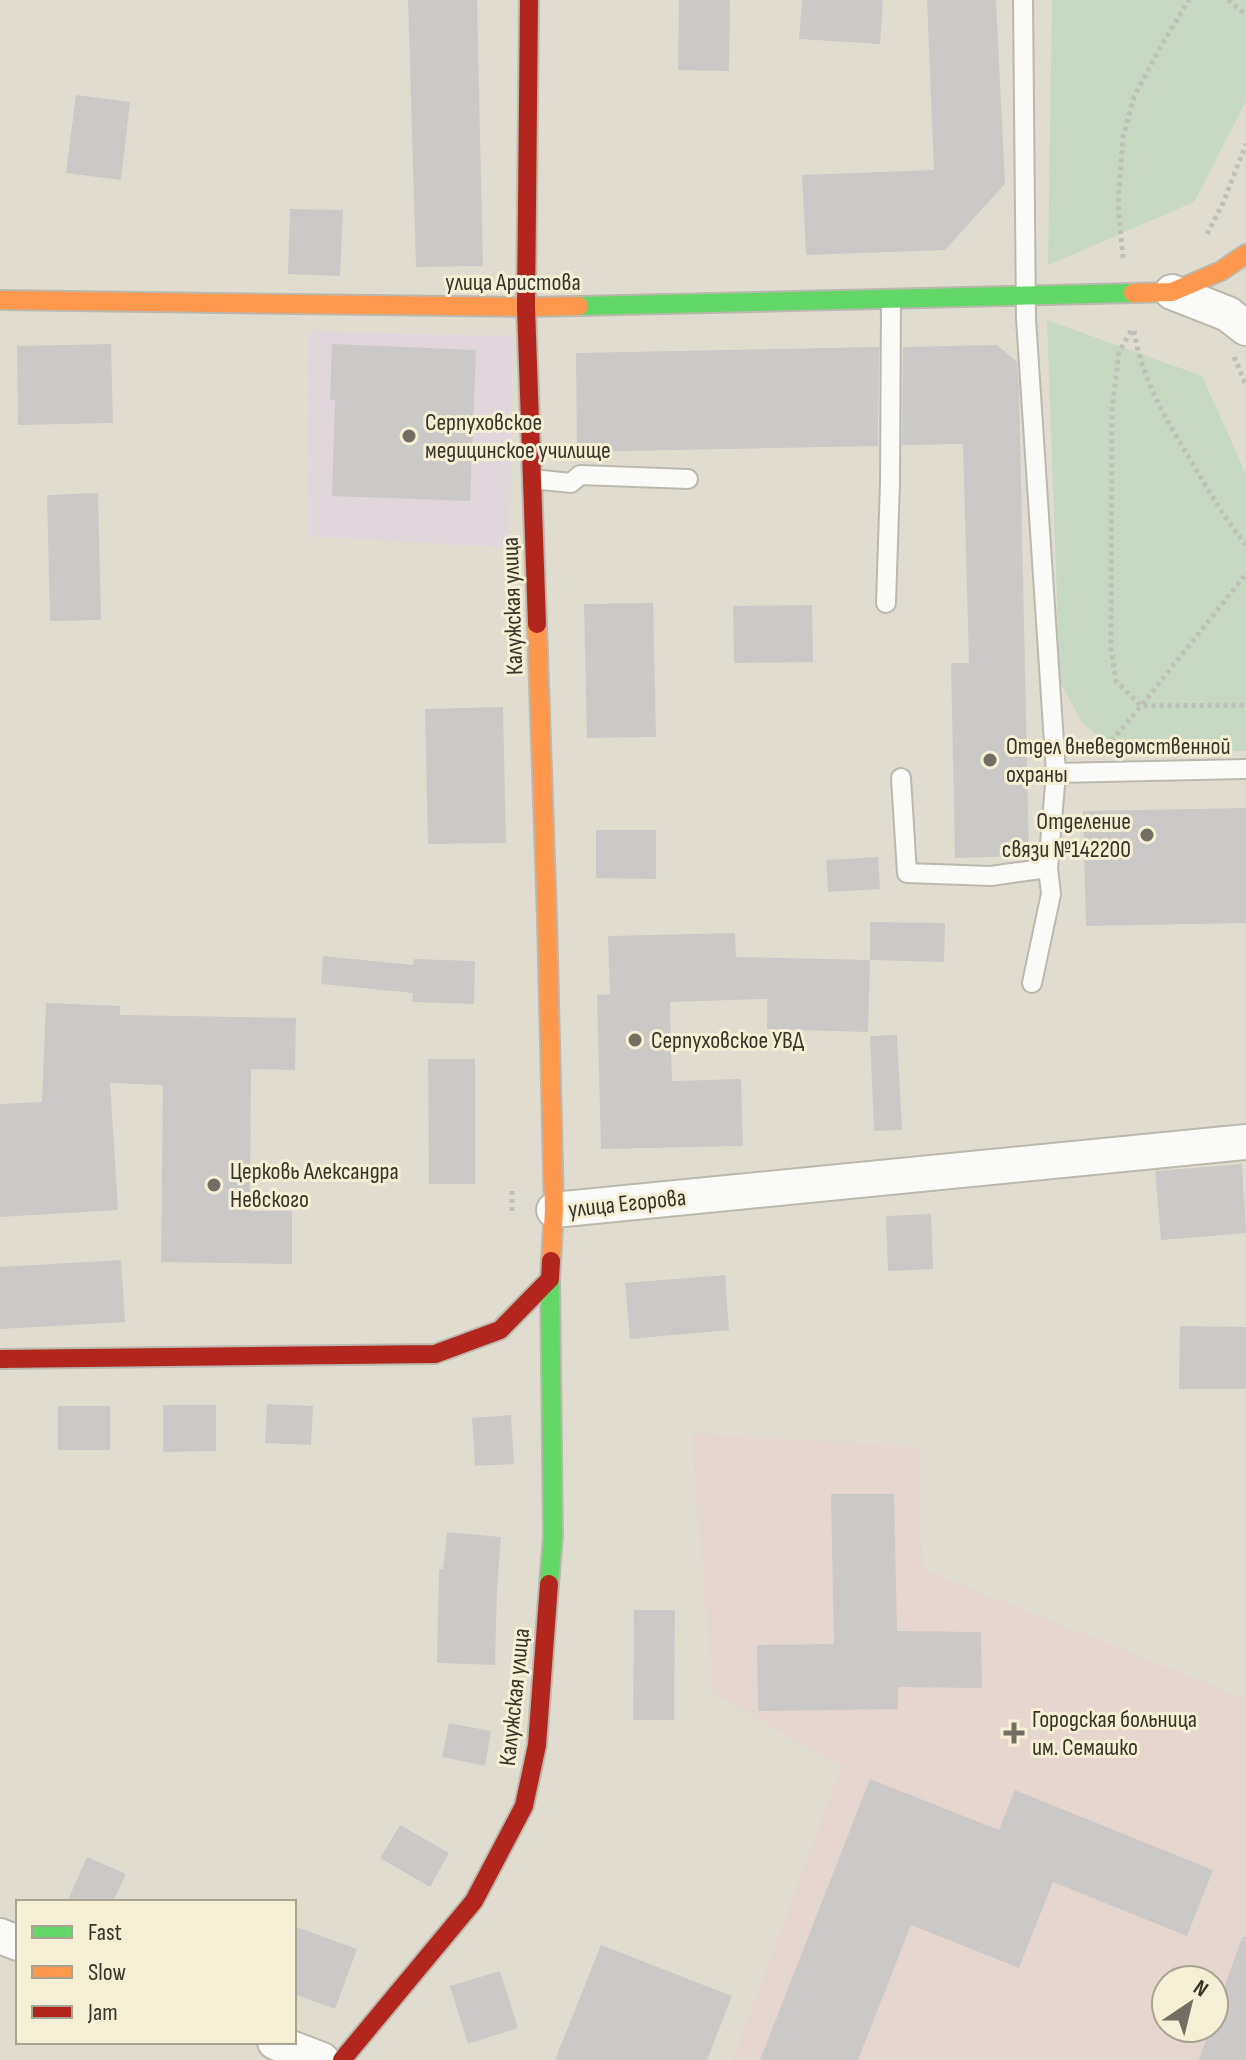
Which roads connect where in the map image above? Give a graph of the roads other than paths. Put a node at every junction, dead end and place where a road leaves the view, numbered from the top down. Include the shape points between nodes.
1 (529, 0) edge
2 (1023, 0) edge
3 (1246, 254) edge
4 (1172, 292) junction
5 (1026, 297) junction
6 (0, 300) edge
7 (891, 300) junction
8 (526, 307) junction
9 (1236, 337) edge
10 (532, 479) junction
11 (688, 479) dead end
12 (886, 603) dead end
13 (1246, 769) edge
14 (1056, 773) junction
15 (901, 778) dead end
16 (1048, 868) junction
17 (1032, 983) dead end
18 (1246, 1142) edge
19 (554, 1210) junction
20 (550, 1279) junction
21 (0, 1359) edge
22 (280, 2044) edge
23 (322, 2060) edge
24 (342, 2060) edge

1 - 8 street, Калужская улица
2 - 5 lane
3 - 4 street
4 - 5 street, улица Аристова
4 - 9 street via 1228,314
5 - 7 street, улица Аристова
5 - 14 lane
6 - 8 street, улица Аристова
7 - 8 street, улица Аристова
7 - 12 lane
8 - 10 street, Калужская улица
10 - 11 lane
10 - 19 street, Калужская улица
13 - 14 lane
14 - 16 lane
15 - 16 lane via 907,873 991,876
16 - 17 lane via 1051,894
18 - 19 street, улица Егорова
19 - 20 street, улица Егорова
20 - 21 street via 500,1330 435,1354
20 - 24 street, Калужская улица via 553,1536 537,1745 524,1806 474,1901
22 - 23 street

